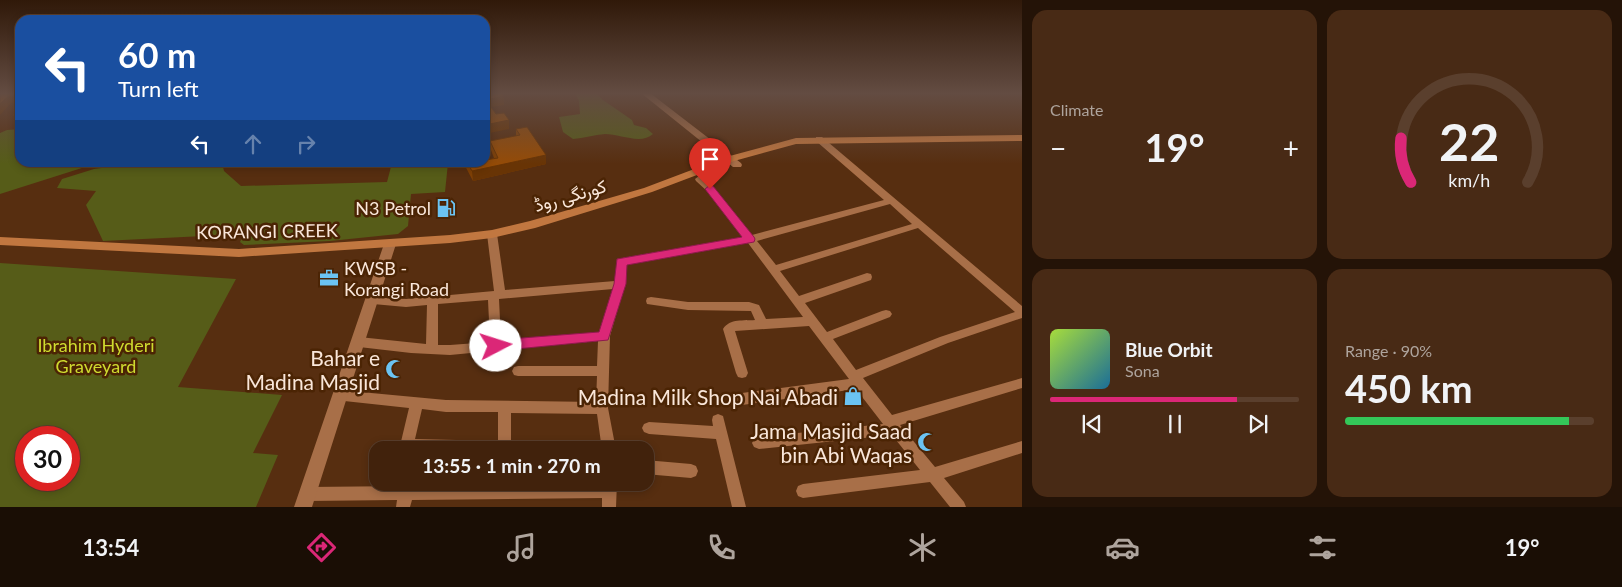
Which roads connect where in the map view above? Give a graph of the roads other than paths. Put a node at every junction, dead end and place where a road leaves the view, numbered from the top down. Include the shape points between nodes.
1 (677, 117) edge
2 (680, 117) edge
3 (1022, 138) edge
4 (822, 142) junction
5 (1022, 144) edge
6 (736, 161) junction
7 (699, 179) junction
8 (890, 201) junction
9 (531, 225) junction
10 (918, 225) junction
11 (492, 234) junction
12 (750, 239) junction
13 (1, 240) edge
14 (390, 244) junction
15 (773, 270) junction
16 (867, 277) dead end
17 (620, 284) junction
18 (497, 296) junction
19 (373, 300) junction
20 (433, 300) junction
21 (651, 301) dead end
22 (796, 301) junction
23 (1022, 313) edge
24 (886, 314) dead end
25 (811, 321) junction
26 (763, 324) junction
27 (604, 336) junction
28 (824, 338) junction
29 (358, 342) junction
30 (496, 346) junction
31 (432, 349) junction
32 (518, 371) dead end
33 (603, 371) junction
34 (742, 373) dead end
35 (856, 380) junction
36 (1022, 383) edge
37 (339, 396) junction
38 (742, 399) dead end
39 (417, 403) junction
40 (505, 407) junction
41 (602, 408) junction
42 (892, 425) junction
43 (648, 428) dead end
44 (408, 441) edge
45 (504, 441) edge
46 (608, 441) edge
47 (759, 443) dead end
48 (1022, 448) edge
49 (654, 468) edge
50 (691, 471) dead end
51 (932, 474) junction
52 (445, 491) edge
53 (610, 491) edge
54 (803, 491) dead end
55 (400, 494) edge
56 (305, 500) edge
57 (609, 507) edge
58 (739, 507) edge
59 (959, 507) edge

1 - 6 street
2 - 6 street
3 - 4 main road, کورنگی روڈ
4 - 5 main road, کورنگی روڈ
4 - 6 main road, کورنگی روڈ
4 - 8 street
6 - 7 main road, کورنگی روڈ
6 - 9 main road, کورنگی روڈ
7 - 9 main road, کورنگی روڈ via 625,205 560,222
7 - 12 street
8 - 10 street
8 - 12 street
9 - 11 main road, KORANGI CREEK
10 - 15 street
10 - 23 street
11 - 14 main road, KORANGI CREEK
11 - 18 street
12 - 15 street
12 - 17 street via 621,262
13 - 14 main road, KORANGI CREEK via 239,253
14 - 19 street
15 - 22 street
16 - 22 street
17 - 18 street
17 - 27 street
18 - 20 street
18 - 30 street
19 - 20 street via 406,303
19 - 29 street
20 - 31 street
21 - 26 street via 674,306 750,306 755,308
22 - 25 street
23 - 35 street via 944,340
24 - 28 street
25 - 26 street
25 - 28 street
26 - 34 street via 732,326 729,329
27 - 30 street
27 - 33 street
28 - 35 street
29 - 31 street
29 - 37 street
30 - 31 street
32 - 33 street
33 - 41 street
35 - 38 street
35 - 42 street
36 - 42 street
37 - 39 street
37 - 56 street
39 - 40 street
39 - 44 street
40 - 41 street
40 - 45 street
41 - 46 street
42 - 47 street
42 - 51 street
43 - 58 street via 719,426
48 - 51 street
49 - 50 street
51 - 54 street
51 - 59 street
52 - 55 street
53 - 57 street
55 - 56 street

